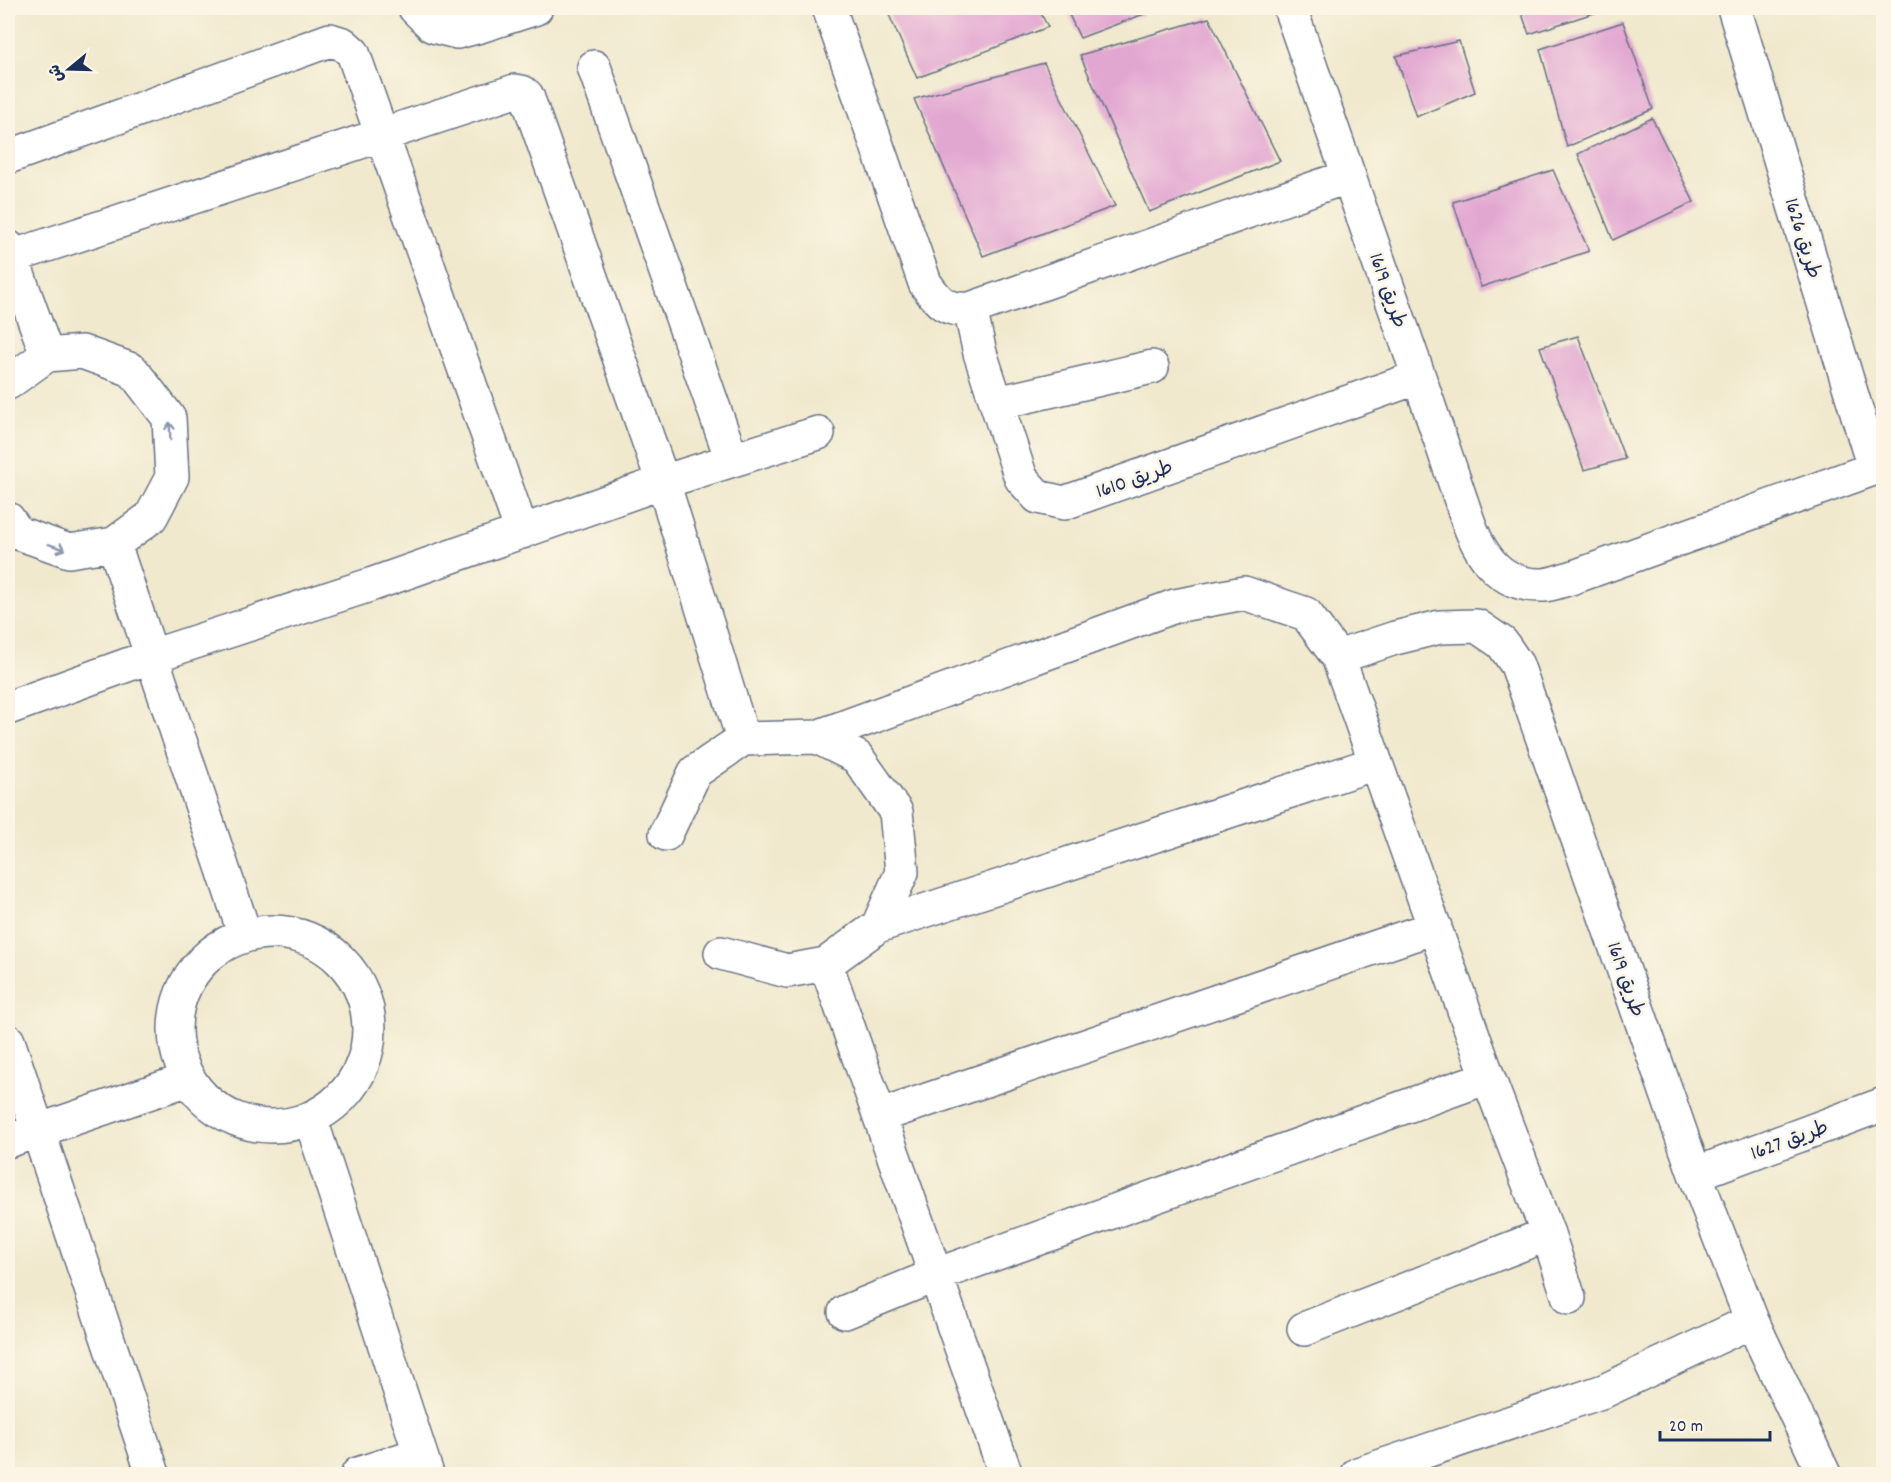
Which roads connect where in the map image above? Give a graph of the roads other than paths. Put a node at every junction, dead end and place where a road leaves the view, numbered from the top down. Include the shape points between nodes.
1 (415, 8) edge
2 (536, 8) edge
3 (829, 8) edge
4 (1290, 8) edge
5 (1734, 8) edge
6 (594, 67) dead end
7 (380, 135) junction
8 (8, 157) edge
9 (1349, 176) junction
10 (9, 254) edge
11 (970, 309) junction
12 (47, 356) junction
13 (1152, 367) dead end
14 (1419, 377) junction
15 (8, 383) edge
16 (997, 403) junction
17 (818, 433) dead end
18 (732, 460) junction
19 (1879, 466) edge
20 (663, 482) junction
21 (8, 519) edge
22 (522, 532) junction
23 (114, 544) junction
24 (1495, 569) joint
25 (152, 656) junction
26 (1338, 657) junction
27 (8, 708) edge
28 (817, 737) junction
29 (743, 739) junction
30 (1376, 764) junction
31 (666, 834) dead end
32 (878, 926) junction
33 (1435, 927) junction
34 (244, 932) junction
35 (721, 953) dead end
36 (826, 964) junction
37 (8, 1041) edge
38 (1488, 1077) junction
39 (186, 1080) junction
40 (1884, 1104) edge
41 (880, 1116) junction
42 (311, 1120) junction
43 (39, 1130) junction
44 (8, 1141) edge
45 (1695, 1174) junction
46 (1548, 1234) junction
47 (936, 1275) junction
48 (1569, 1298) dead end
49 (845, 1312) dead end
50 (1752, 1321) junction
51 (1304, 1329) dead end
52 (424, 1464) edge
53 (153, 1474) edge
54 (358, 1474) edge
55 (1004, 1474) edge
56 (1358, 1474) edge
57 (1824, 1474) edge

1 - 2 street via 433,26 457,32
3 - 11 street via 925,283 937,301 957,310
4 - 9 street, طريق 1619
5 - 19 street, طريق 1626
6 - 18 street
7 - 8 street via 353,53 330,40
7 - 10 street
7 - 20 street via 515,91 527,96
7 - 22 street
9 - 11 street
9 - 14 street, طريق 1619
10 - 12 street
11 - 16 street, طريق 1610
12 - 15 street
23 -> 12 street via 151,517 172,477 169,418 132,370 82,352
13 - 16 street
14 - 16 street, طريق 1610 via 1064,502 1038,497 1021,478
14 - 24 street, طريق 1619 via 1476,544
17 - 18 street
18 - 20 street
19 - 24 street, طريق 1626 via 1545,585 1518,582
20 - 22 street
20 - 29 street
21 -> 23 street via 18,533 69,551
22 - 25 street
23 - 25 street
25 - 27 street
25 - 34 street
26 - 28 street via 1306,614 1244,592 1175,606
26 - 30 street
26 - 45 street, طريق 1619 via 1440,627 1477,626 1502,643 1517,665
28 - 29 street
28 - 32 street via 857,758 897,812 902,872
29 - 31 street via 695,772
30 - 32 street
30 - 33 street
32 - 36 street
33 - 38 street
33 - 41 street
34 - 39 street via 193,967 173,1017
34 - 42 street via 279,929 329,947 366,996 368,1054 347,1094
35 - 36 street via 787,972
36 - 41 street
37 - 43 street
38 - 46 street
38 - 47 street
39 - 42 street via 214,1110 266,1128
39 - 43 street
40 - 45 street, طريق 1627
41 - 47 street
42 - 52 street
43 - 44 street
43 - 53 street
45 - 50 street, طريق 1619
46 - 48 street
46 - 51 street
47 - 49 street
47 - 55 street
50 - 56 street via 1604,1391
50 - 57 street, طريق 1619
52 - 54 street

